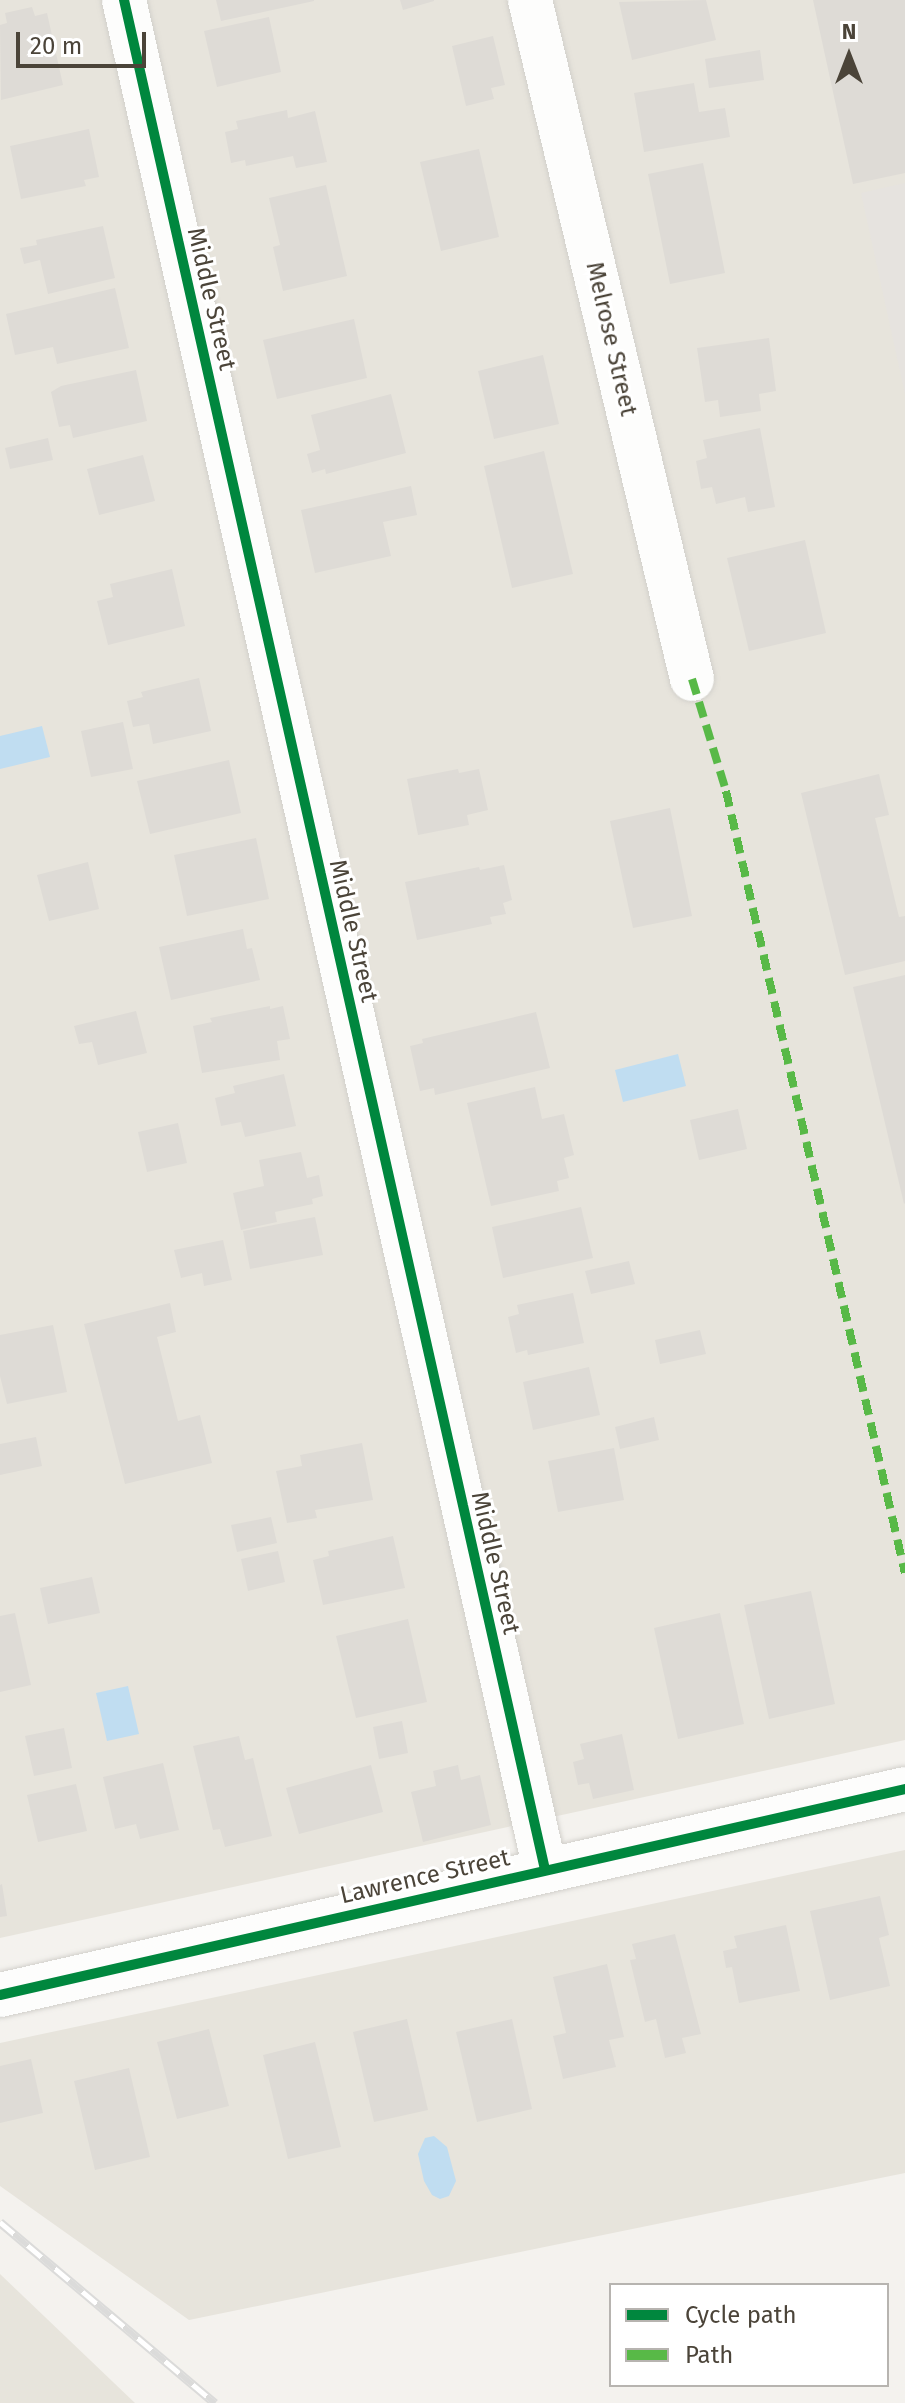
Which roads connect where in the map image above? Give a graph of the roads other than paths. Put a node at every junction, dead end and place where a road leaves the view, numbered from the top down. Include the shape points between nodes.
1 (124, 0) edge
2 (530, 0) edge
3 (692, 679) dead end
4 (905, 1789) edge
5 (545, 1870) junction
6 (0, 1995) edge

1 - 5 street, Middle Street
2 - 3 street, Melrose Street
4 - 5 street, Lawrence Street
5 - 6 street, Lawrence Street

